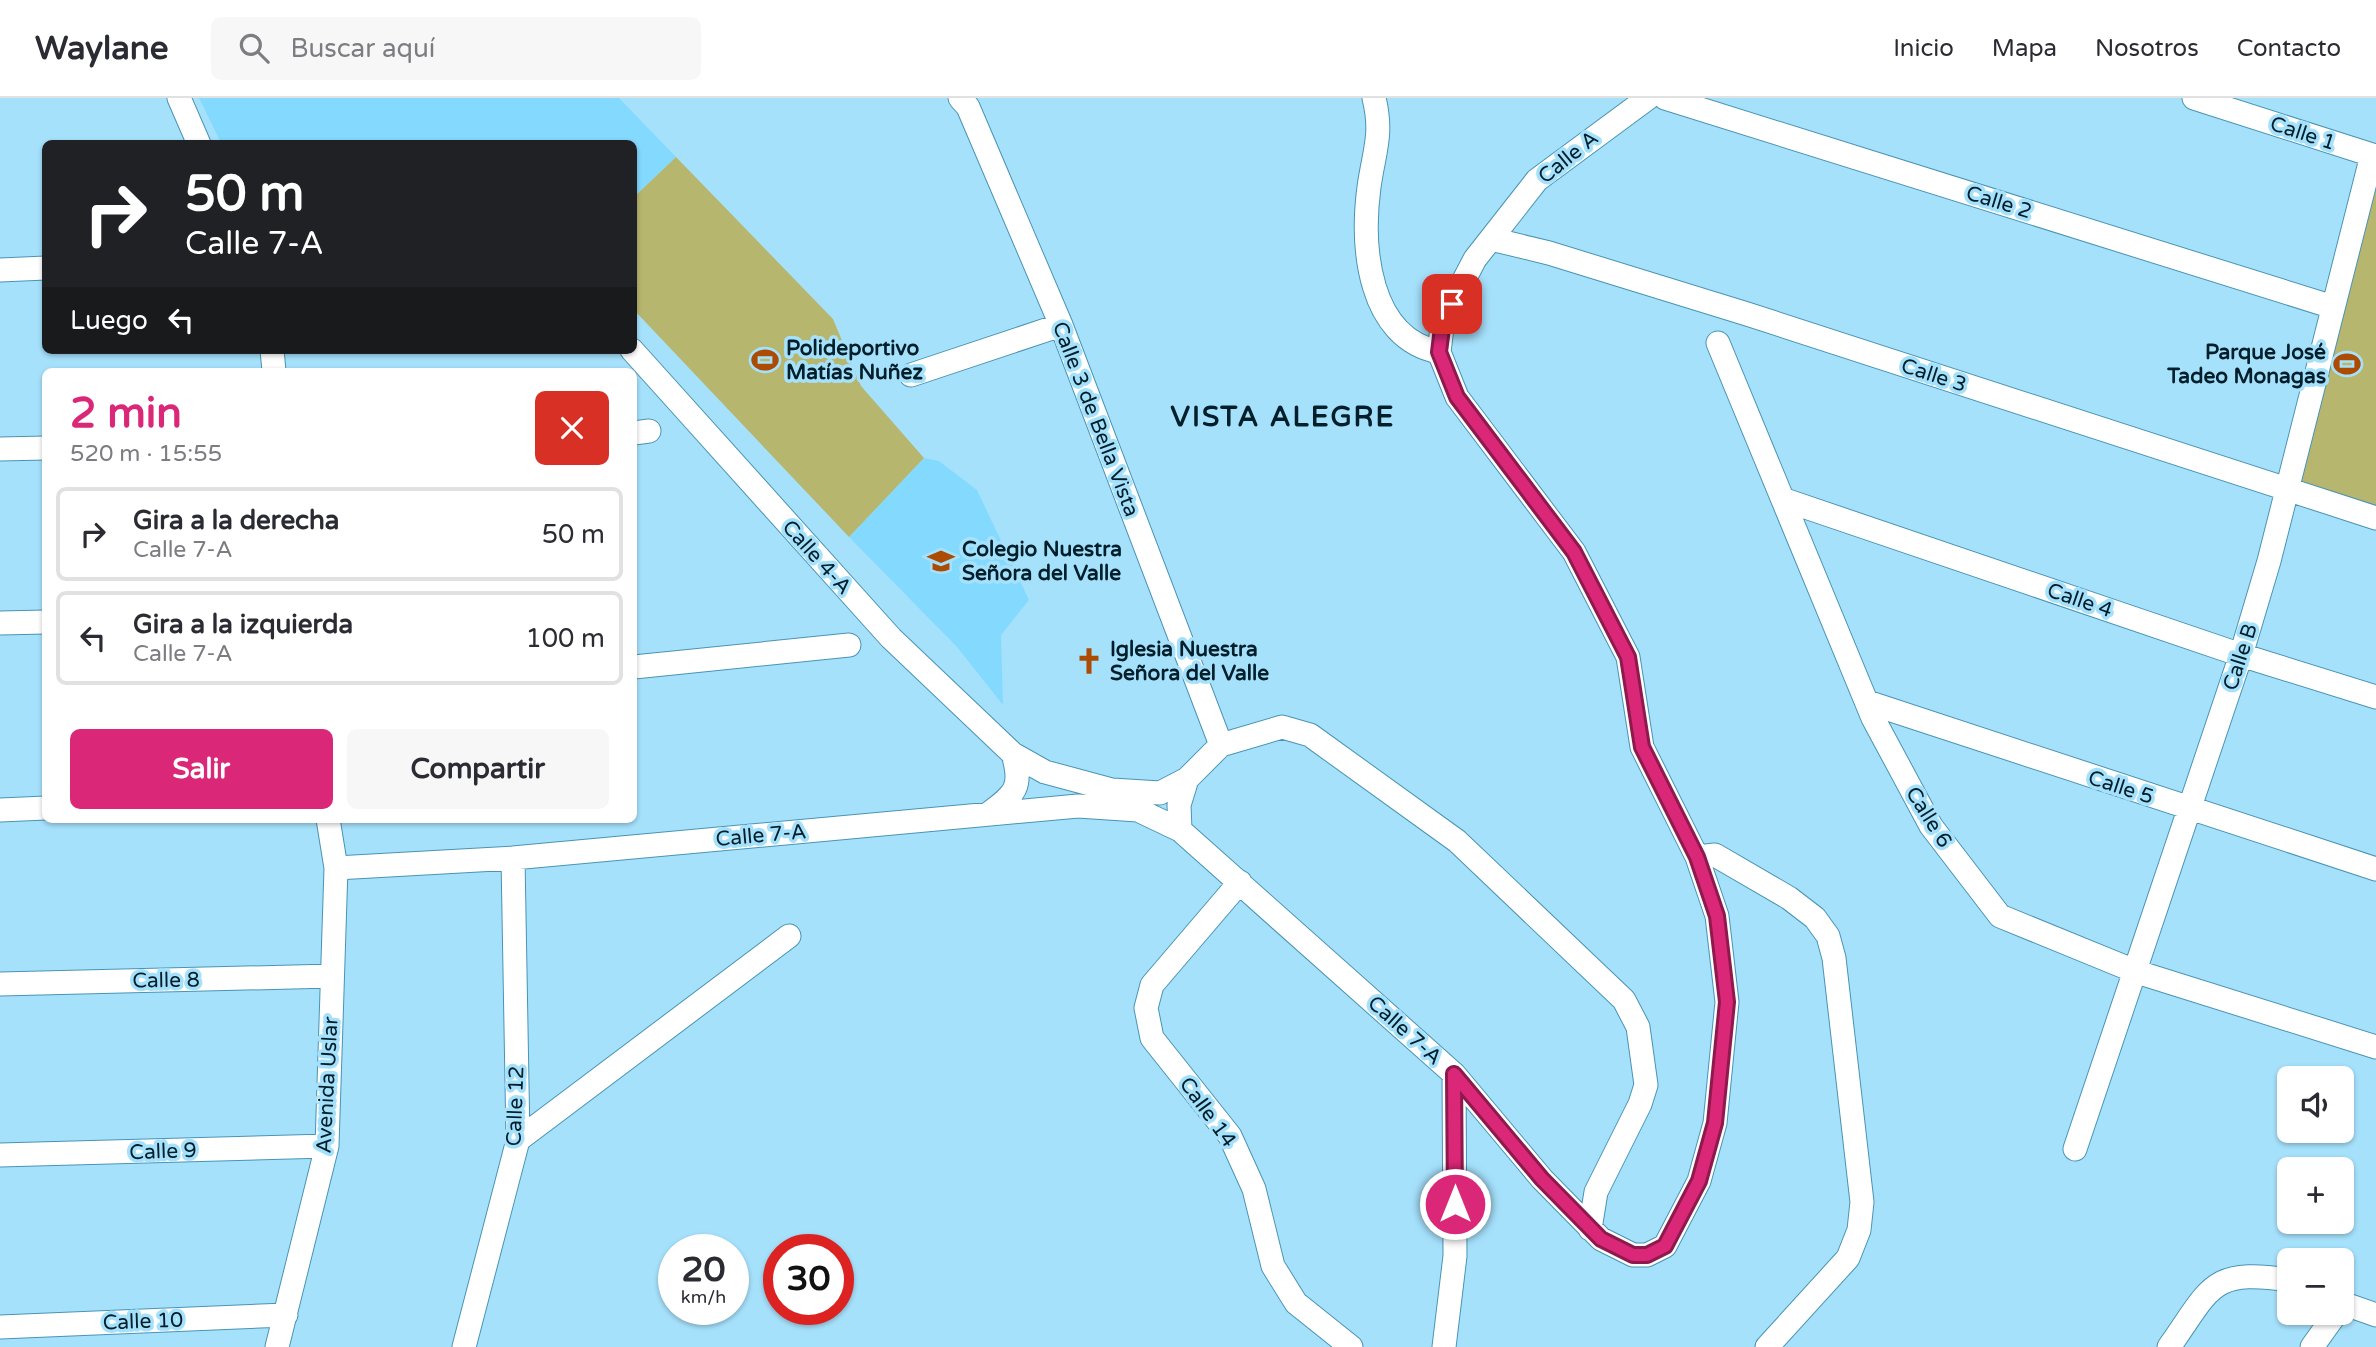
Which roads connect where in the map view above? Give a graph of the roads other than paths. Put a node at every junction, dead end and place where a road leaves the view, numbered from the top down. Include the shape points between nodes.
1 (179, 98) edge
2 (960, 98) edge
3 (1374, 98) edge
4 (1648, 98) edge
5 (1665, 98) edge
6 (2194, 98) edge
7 (197, 140) edge
8 (2372, 155) joint
9 (1495, 233) junction
10 (42, 268) edge
11 (0, 270) edge
12 (2333, 307) junction
13 (1061, 325) junction
14 (1718, 343) dead end
15 (1439, 352) junction
16 (636, 354) edge
17 (911, 375) dead end
18 (42, 448) edge
19 (0, 449) edge
20 (2288, 484) junction
21 (1785, 500) junction
22 (2376, 506) edge
23 (2376, 518) edge
24 (42, 622) edge
25 (0, 623) edge
26 (849, 645) dead end
27 (2241, 655) junction
28 (637, 667) edge
29 (2376, 697) edge
30 (1867, 702) junction
31 (1222, 745) junction
32 (1013, 754) junction
33 (1187, 779) junction
34 (42, 808) edge
35 (2189, 809) junction
36 (0, 810) edge
37 (988, 814) junction
38 (329, 823) edge
39 (1180, 830) junction
40 (1697, 857) junction
41 (513, 858) junction
42 (337, 868) junction
43 (2376, 869) edge
44 (1240, 882) junction
45 (789, 936) dead end
46 (2137, 972) junction
47 (332, 975) junction
48 (0, 984) edge
49 (2376, 1047) edge
50 (1454, 1074) junction
51 (519, 1140) junction
52 (327, 1146) junction
53 (2075, 1149) dead end
54 (0, 1155) edge
55 (1590, 1229) junction
56 (2277, 1278) edge
57 (2354, 1309) edge
58 (286, 1315) junction
59 (2376, 1315) edge
60 (2328, 1325) edge
61 (0, 1326) edge
62 (277, 1347) edge
63 (464, 1347) edge
64 (1351, 1347) edge
65 (1444, 1347) edge
66 (1767, 1347) edge
67 (2169, 1347) edge
68 (2312, 1347) edge

1 - 7 street
2 - 13 street, Calle 3 de Bella Vista via 968,107
3 - 15 street via 1381,123 1369,189 1367,247 1376,298 1399,332 1419,348
4 - 9 street, Calle A via 1537,180
5 - 12 street, Calle 2
6 - 8 street, Calle 1
8 - 12 street, Calle B
9 - 15 street via 1475,259 1443,320
9 - 20 street, Calle 3 via 1551,238 1749,309
10 - 11 street
12 - 20 street, Calle B
13 - 17 street
13 - 31 street, Calle 3 de Bella Vista
14 - 21 street, Calle 6
15 - 40 street, Calle 7-A via 1457,397 1574,552 1628,657 1642,747
16 - 32 street, Calle 4-A via 891,638
18 - 19 street
20 - 22 street, Calle 3
20 - 23 street, Calle 3
20 - 27 street, Calle B
21 - 27 street, Calle 4
21 - 30 street, Calle 6
24 - 25 street
26 - 28 street
27 - 29 street, Calle 4
27 - 35 street, Calle B
30 - 35 street, Calle 5
30 - 46 street, Calle 6 via 1931,826 2000,916
31 - 33 street
31 - 55 street via 1282,727 1310,735 1457,841 1624,1000 1638,1027 1646,1084 1596,1192
32 - 33 street via 1045,772 1112,790 1160,793
32 - 37 street via 1020,775 1017,788
33 - 39 street via 1179,805
34 - 36 street
35 - 43 street, Calle 5
35 - 46 street, Calle B
37 - 39 street, Calle 7-A via 1079,806 1138,810
37 - 41 street, Calle 7-A
38 - 42 street, Avenida Uslar
39 - 44 street, Calle 7-A
40 - 55 street, Calle 7-A via 1717,916 1727,1002 1715,1123 1699,1181 1659,1250 1633,1255
40 - 66 street via 1715,855 1789,898 1815,918 1828,936 1834,958 1862,1202 1859,1230 1849,1258
41 - 42 street, Calle 7-A
41 - 51 street, Calle 12
42 - 47 street, Avenida Uslar
44 - 50 street, Calle 7-A
44 - 64 street, Calle 14 via 1152,985 1146,1023 1152,1038 1230,1136 1254,1189 1273,1266 1296,1303
45 - 51 street
46 - 49 street, Calle 6
46 - 53 street, Calle B
47 - 48 street, Calle 8
47 - 52 street, Avenida Uslar
50 - 55 street, Calle 7-A
50 - 65 street via 1455,1256
51 - 63 street, Calle 12
52 - 54 street, Calle 9
52 - 58 street, Avenida Uslar
56 - 67 street via 2230,1277 2208,1293
57 - 59 street
58 - 61 street, Calle 10
58 - 62 street, Avenida Uslar
60 - 68 street

